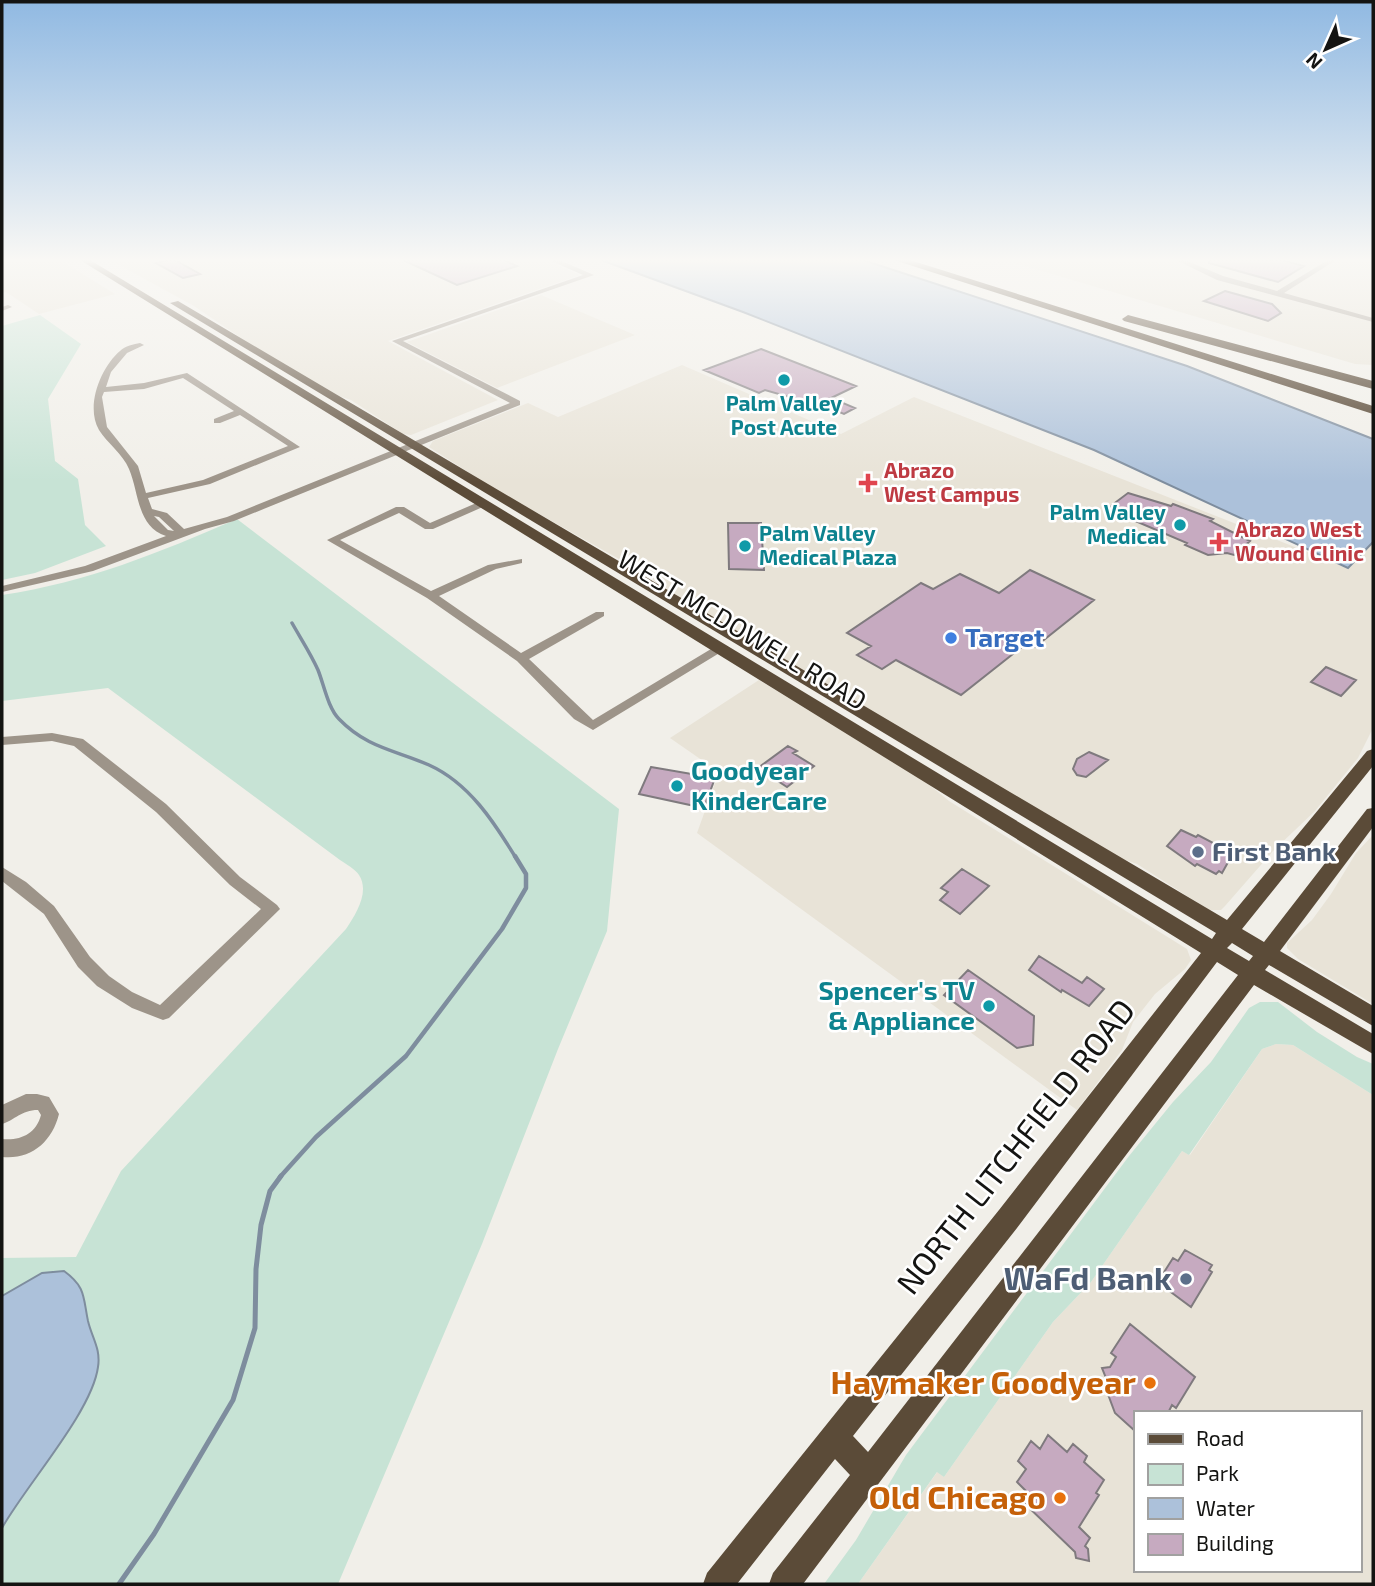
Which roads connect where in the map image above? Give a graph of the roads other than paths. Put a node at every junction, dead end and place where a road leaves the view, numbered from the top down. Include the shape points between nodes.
1 (202, 334) edge
2 (227, 334) edge
3 (417, 334) edge
4 (1134, 334) edge
5 (1149, 334) edge
6 (1154, 334) edge
7 (1162, 334) edge
8 (1165, 334) edge
9 (140, 345) dead end
10 (1373, 385) edge
11 (100, 390) junction
12 (1373, 398) edge
13 (1373, 410) edge
14 (241, 412) junction
15 (217, 421) dead end
16 (1373, 425) edge
17 (409, 443) junction
18 (392, 450) junction
19 (141, 497) junction
20 (481, 504) junction
21 (180, 535) junction
22 (518, 561) dead end
23 (2, 589) edge
24 (431, 596) junction
25 (600, 614) dead end
26 (720, 649) junction
27 (521, 659) junction
28 (909, 740) junction
29 (2, 741) edge
30 (891, 755) junction
31 (1373, 755) edge
32 (1373, 814) edge
33 (2, 873) edge
34 (1222, 942) junction
35 (1267, 953) junction
36 (1251, 973) junction
37 (1373, 1017) edge
38 (1373, 1045) edge
39 (2, 1116) edge
40 (2, 1148) edge
41 (835, 1438) junction
42 (869, 1474) junction
43 (718, 1584) edge
44 (784, 1584) edge

1 - 18 main road, WEST MCDOWELL ROAD
2 - 17 main road, WEST MCDOWELL ROAD
3 - 17 street via 396,341 513,401
4 - 16 highway via 1145,342
5 - 13 highway
6 - 12 highway
7 - 10 highway
8 - 12 highway
9 - 11 street via 115,360
11 - 14 street via 144,386 184,374
11 - 19 street via 102,427 133,466
14 - 15 street
14 - 19 street via 295,447 206,482
17 - 18 street
17 - 28 main road, WEST MCDOWELL ROAD
18 - 20 main road, WEST MCDOWELL ROAD
18 - 21 street via 222,514
19 - 21 street via 150,520 165,533
20 - 24 street via 429,527 400,509 332,540
20 - 26 main road, WEST MCDOWELL ROAD
21 - 23 street via 89,568
22 - 24 street via 492,567
24 - 27 street
25 - 27 street
26 - 27 street via 593,726
26 - 30 main road, WEST MCDOWELL ROAD
28 - 30 main road
28 - 34 main road, WEST MCDOWELL ROAD
29 - 33 street via 52,737 78,742 151,800 235,881 272,909 163,1013 143,1007 92,971 50,911
30 - 34 main road, WEST MCDOWELL ROAD
31 - 34 main road, NORTH LITCHFIELD ROAD
32 - 35 main road
34 - 35 main road, WEST MCDOWELL ROAD
34 - 36 main road, WEST MCDOWELL ROAD
34 - 41 main road, NORTH LITCHFIELD ROAD
35 - 36 main road
35 - 37 main road, WEST MCDOWELL ROAD
36 - 38 main road, WEST MCDOWELL ROAD
36 - 42 main road
39 - 40 street via 16,1105 35,1101 43,1103 50,1114 44,1131 30,1143
41 - 42 main road
41 - 43 main road, NORTH LITCHFIELD ROAD
42 - 44 main road

